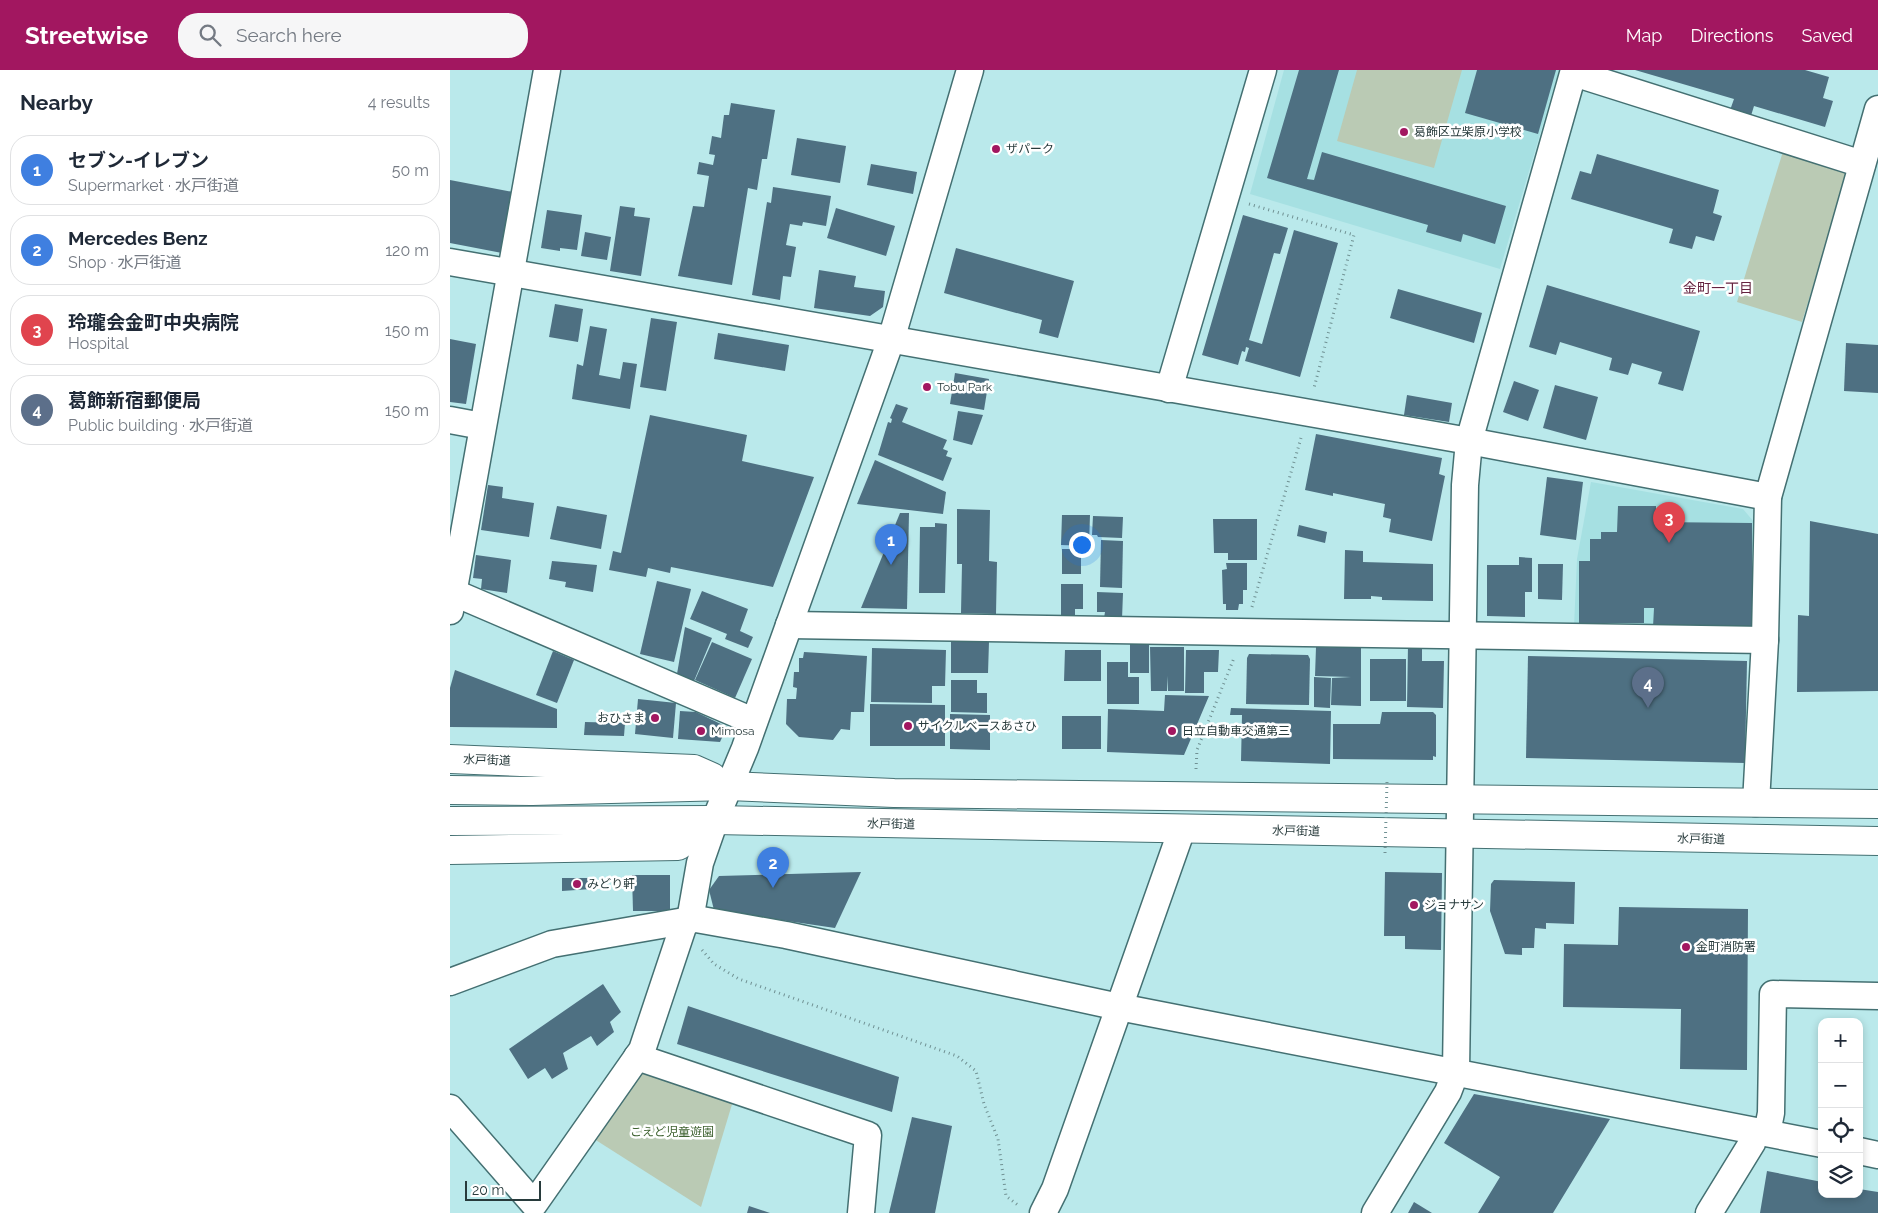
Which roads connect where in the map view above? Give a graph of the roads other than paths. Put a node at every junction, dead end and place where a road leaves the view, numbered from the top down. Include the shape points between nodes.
1 (547, 70) edge
2 (970, 70) edge
3 (1263, 70) edge
4 (1574, 72) edge
5 (1878, 109) edge
6 (1862, 164) junction
7 (450, 262) edge
8 (510, 272) junction
9 (891, 340) junction
10 (1169, 389) junction
11 (450, 420) edge
12 (482, 426) junction
13 (1469, 441) junction
14 (1768, 497) junction
15 (451, 598) edge
16 (789, 625) junction
17 (1463, 634) junction
18 (1765, 640) junction
19 (753, 721) junction
20 (450, 759) edge
21 (729, 786) junction
22 (450, 790) edge
23 (1461, 798) junction
24 (1756, 803) junction
25 (1878, 804) edge
26 (715, 820) junction
27 (450, 821) edge
28 (1182, 829) junction
29 (1461, 835) junction
30 (1878, 841) edge
31 (450, 850) edge
32 (685, 923) junction
33 (450, 982) edge
34 (1878, 996) edge
35 (1119, 1007) junction
36 (637, 1057) junction
37 (1456, 1071) junction
38 (450, 1108) edge
39 (1761, 1132) junction
40 (1818, 1143) edge
41 (1863, 1152) edge
42 (1878, 1155) edge
43 (538, 1208) edge
44 (1033, 1211) edge
45 (861, 1213) edge
46 (1375, 1213) edge
47 (1709, 1213) edge

1 - 8 street
2 - 9 street
3 - 10 street
4 - 6 street
4 - 13 street
5 - 6 street
6 - 14 street
7 - 8 street
8 - 9 street
8 - 12 street
9 - 10 street
9 - 16 street
10 - 13 street
11 - 12 street
12 - 15 street
13 - 14 street
13 - 17 street via 1465,485
14 - 18 street
15 - 19 street
16 - 17 street via 1244,634
16 - 19 street
17 - 18 street
17 - 23 street
18 - 24 street
19 - 21 street
20 - 21 highway, 水戸街道 via 694,769
21 - 22 highway, 水戸街道
21 - 23 highway, 水戸街道 via 894,793
21 - 26 street
23 - 24 highway, 水戸街道
23 - 29 street
24 - 25 highway, 水戸街道
26 - 27 highway, 水戸街道
26 - 28 highway, 水戸街道
26 - 31 highway via 678,846
26 - 32 street
28 - 29 highway, 水戸街道
28 - 35 street
29 - 30 highway, 水戸街道
29 - 37 street
32 - 33 street via 552,944
32 - 35 street via 786,935
32 - 36 street
34 - 39 street via 1773,994 1771,1113
35 - 37 street
35 - 44 street via 1055,1189
36 - 43 street
36 - 45 street via 868,1135
37 - 39 street
37 - 46 street via 1448,1092
38 - 43 street
39 - 40 street
39 - 47 street
41 - 42 street

